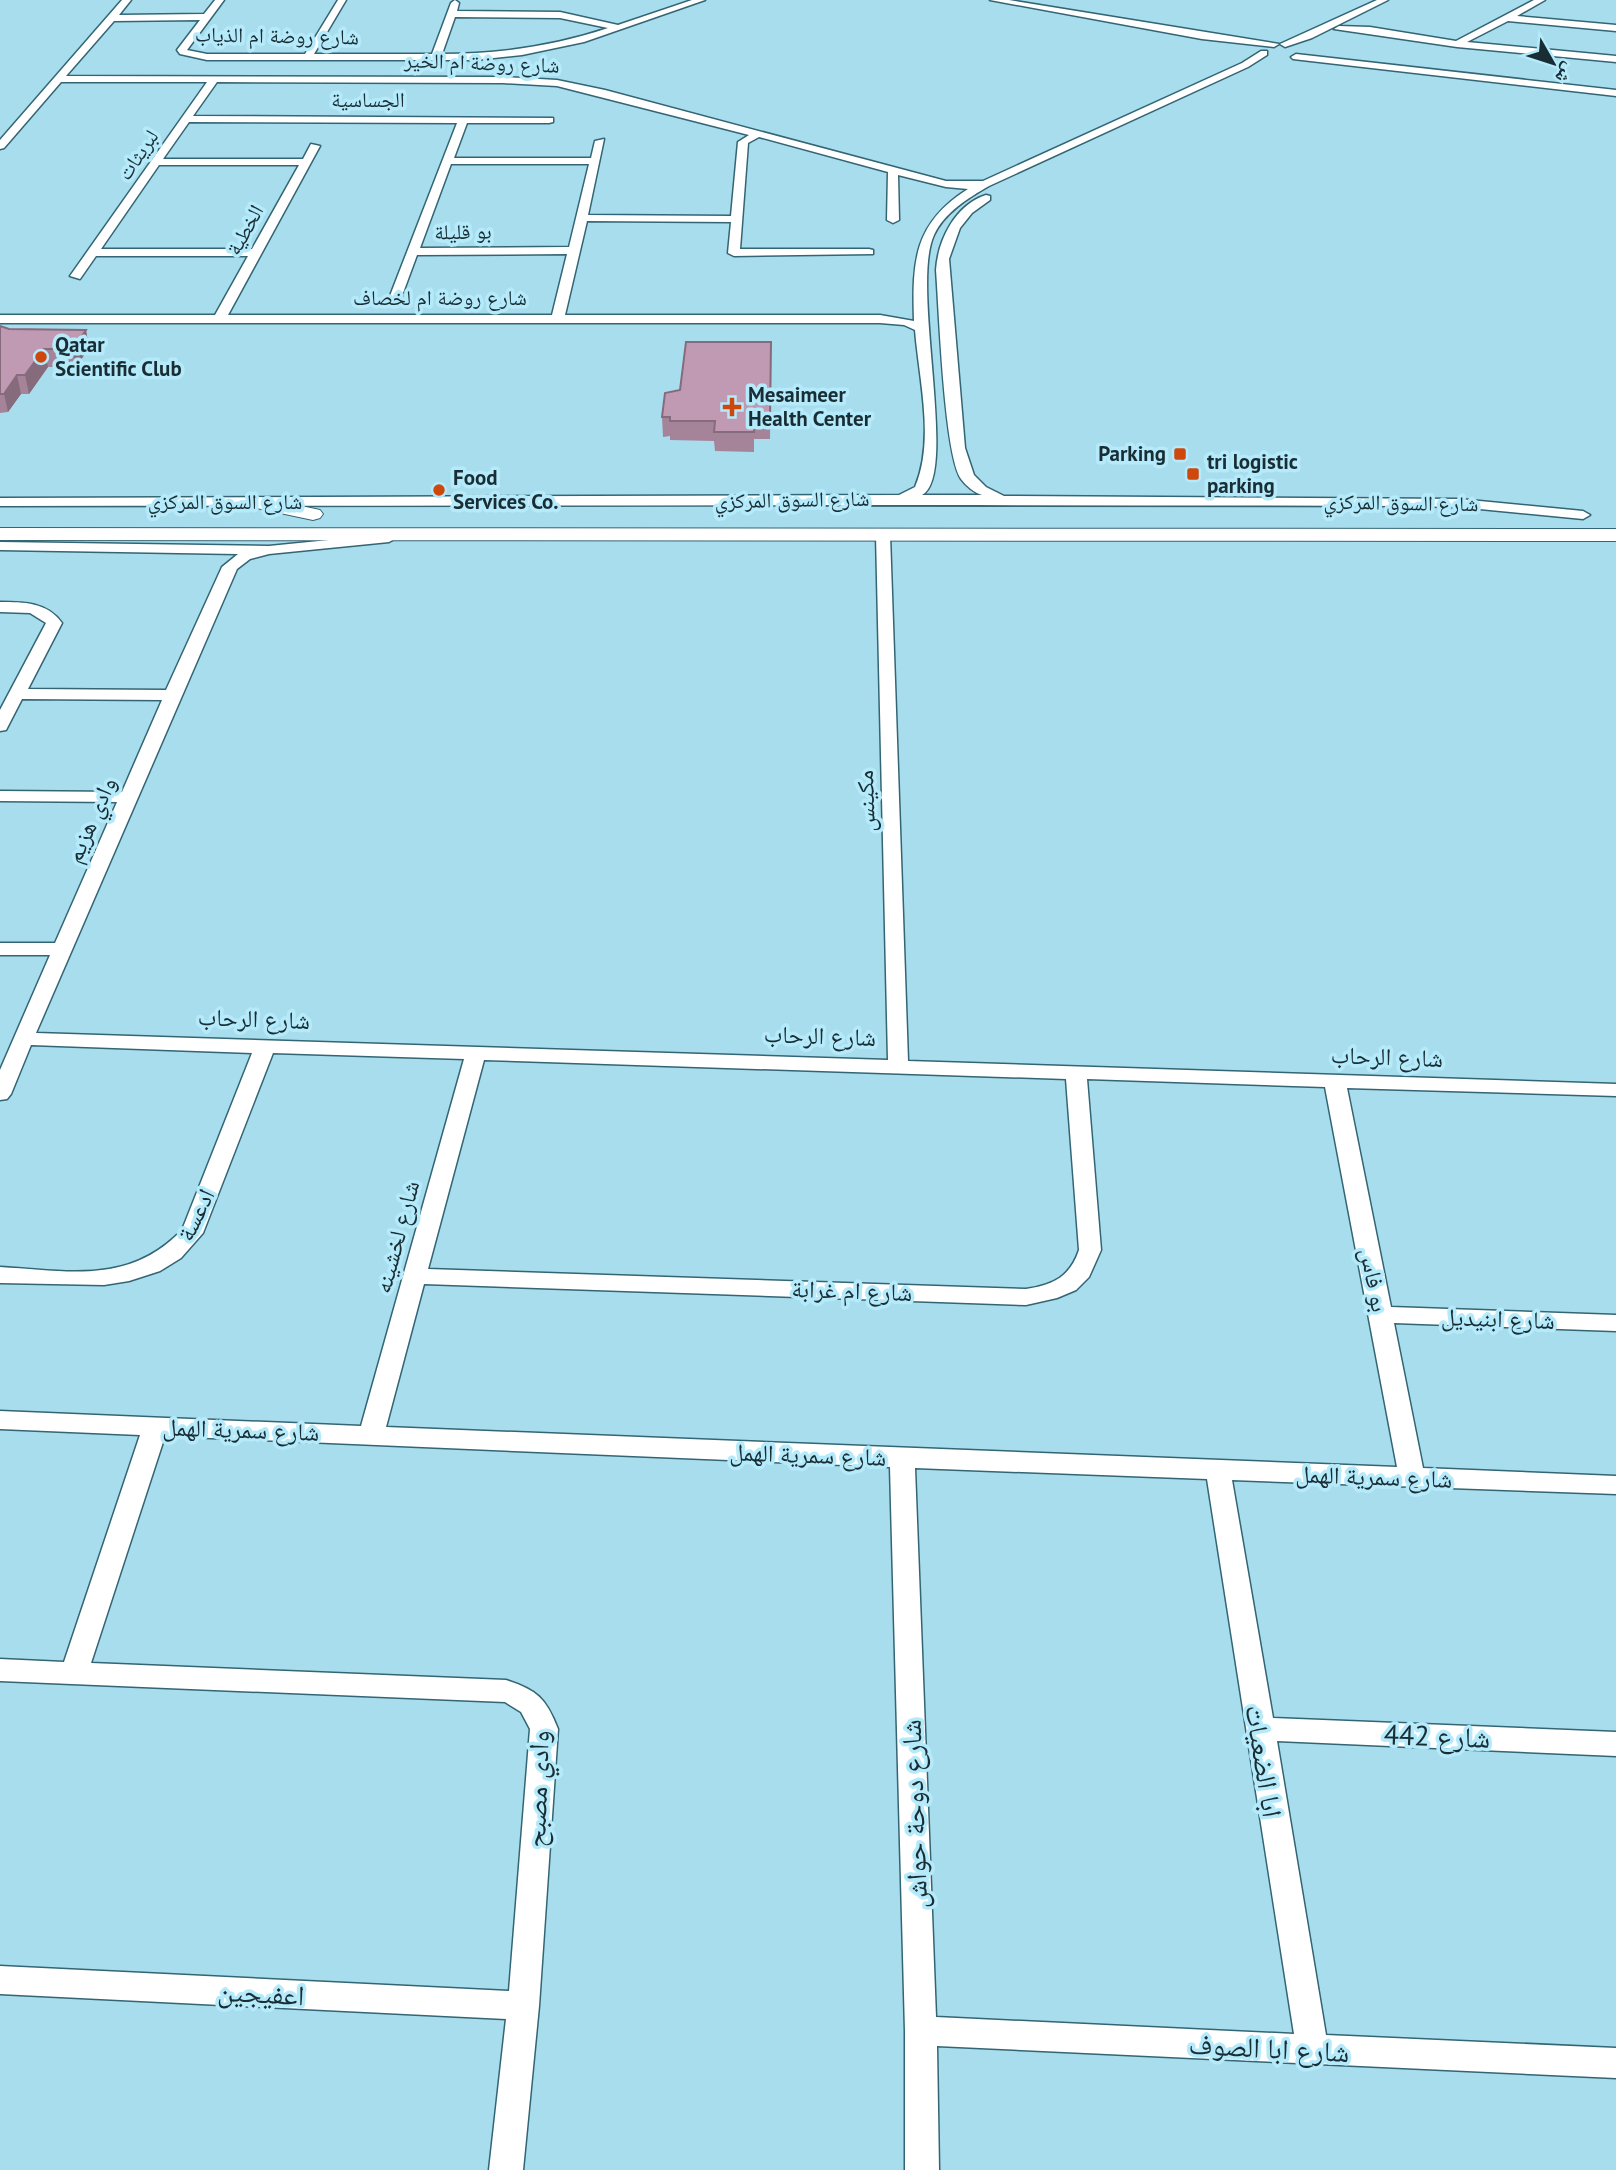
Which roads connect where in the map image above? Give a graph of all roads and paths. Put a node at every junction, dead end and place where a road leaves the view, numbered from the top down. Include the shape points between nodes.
1 (127, 0) edge
2 (220, 0) edge
3 (342, 0) edge
4 (456, 0) edge
5 (994, 0) edge
6 (1541, 0) edge
7 (694, 1) edge
8 (1387, 3) edge
9 (452, 14) junction
10 (207, 17) junction
11 (112, 18) junction
12 (1507, 18) junction
13 (1353, 23) junction
14 (617, 28) junction
15 (1616, 28) edge
16 (1339, 30) junction
17 (1370, 30) junction
18 (1202, 36) junction
19 (1273, 44) junction
20 (1285, 44) junction
21 (1457, 44) junction
22 (1309, 50) junction
23 (1266, 54) junction
24 (308, 57) junction
25 (372, 57) junction
26 (436, 57) junction
27 (1285, 57) dead end
28 (1296, 57) junction
29 (1616, 60) edge
30 (1370, 65) junction
31 (58, 79) junction
32 (214, 79) junction
33 (359, 79) junction
34 (1616, 93) edge
35 (186, 119) junction
36 (463, 120) junction
37 (549, 120) dead end
38 (760, 133) junction
39 (600, 141) dead end
40 (0, 146) edge
41 (315, 146) dead end
42 (447, 161) junction
43 (595, 161) junction
44 (158, 162) junction
45 (306, 162) junction
46 (893, 169) junction
47 (1000, 178) junction
48 (946, 184) junction
49 (985, 184) junction
50 (965, 197) junction
51 (583, 218) junction
52 (736, 219) junction
53 (892, 220) dead end
54 (573, 250) junction
55 (94, 252) junction
56 (411, 252) junction
57 (869, 252) dead end
58 (254, 253) junction
59 (76, 276) dead end
60 (394, 301) dead end
61 (921, 309) junction
62 (220, 318) junction
63 (558, 318) junction
64 (0, 319) edge
65 (880, 319) junction
66 (923, 328) junction
67 (958, 448) junction
68 (923, 486) junction
69 (902, 499) junction
70 (1013, 499) junction
71 (0, 502) edge
72 (254, 502) junction
73 (0, 514) edge
74 (313, 514) junction
75 (1583, 515) junction
76 (1616, 515) edge
77 (0, 534) edge
78 (82, 534) junction
79 (422, 535) junction
80 (883, 535) junction
81 (1616, 535) edge
82 (0, 546) edge
83 (164, 549) junction
84 (204, 549) junction
85 (270, 550) junction
86 (230, 567) junction
87 (0, 607) edge
88 (18, 694) junction
89 (172, 695) junction
90 (0, 726) edge
91 (0, 796) edge
92 (128, 797) junction
93 (0, 949) edge
94 (62, 949) junction
95 (23, 1039) junction
96 (265, 1046) junction
97 (476, 1052) junction
98 (898, 1065) junction
99 (1076, 1073) junction
100 (1335, 1082) junction
101 (1616, 1090) edge
102 (0, 1094) edge
103 (0, 1275) edge
104 (414, 1276) junction
105 (1381, 1315) junction
106 (1616, 1322) edge
107 (0, 1420) edge
108 (155, 1427) junction
109 (371, 1436) junction
110 (902, 1458) junction
111 (1217, 1471) junction
112 (1412, 1478) junction
113 (1616, 1485) edge
114 (0, 1670) edge
115 (74, 1673) junction
116 (1259, 1729) junction
117 (1616, 1744) edge
118 (0, 1980) edge
119 (523, 2006) junction
120 (921, 2031) junction
121 (1313, 2050) junction
122 (1616, 2063) edge
123 (506, 2170) edge
124 (922, 2170) edge

1 - 11 street
2 - 10 street, شارع روضة ام الذياب
3 - 24 street
4 - 9 street
5 - 18 street
6 - 12 street
7 - 14 street, شارع روضة ام الذياب
8 - 13 street
8 - 20 street
9 - 14 street via 560,15
9 - 26 street
10 - 11 street, شارع روضة ام الذياب
10 - 24 street, شارع روضة ام الذياب via 182,50 187,55
11 - 31 street
12 - 15 street
12 - 21 street
13 - 16 street
13 - 17 street
14 - 26 street, شارع روضة ام الذياب via 544,49
16 - 17 street
16 - 22 street via 1314,42
17 - 21 street
18 - 19 street
18 - 23 street
19 - 20 street
19 - 23 street, شارع روضة ام الخير via 1262,47
20 - 22 street
21 - 29 street
22 - 28 street
22 - 30 street
23 - 47 street, شارع روضة ام الخير
24 - 25 street, شارع روضة ام الذياب
25 - 26 street, شارع روضة ام الذياب
25 - 33 street, شارع روضة ام الذياب
27 - 28 street
28 - 30 street
30 - 34 street
31 - 32 street, شارع روضة ام الخير
31 - 40 street via 17,120
32 - 33 street, شارع روضة ام الخير
32 - 35 street, لبريثات
33 - 38 street, شارع روضة ام الخير via 557,83
35 - 36 street, الجساسية
35 - 44 street, لبريثات
36 - 37 street, الجساسية
36 - 42 street, بو قليلة
38 - 46 street, شارع روضة ام الخير
38 - 52 street via 743,142
39 - 43 street
41 - 45 street, الخطية
42 - 43 street
42 - 56 street, بو قليلة
43 - 51 street
44 - 45 street
44 - 55 street, لبريثات
45 - 58 street, الخطية
46 - 48 street, شارع روضة ام الخير
46 - 53 street
47 - 49 street, شارع روضة ام الخير
47 - 67 street via 1017,180 962,217 942,261
48 - 49 street, شارع روضة ام الخير
48 - 50 street, شارع روضة ام الخير
49 - 50 street, شارع روضة ام الخير
50 - 61 street, شارع روضة ام الخير via 940,217 927,238 920,260
51 - 52 street
51 - 54 street
52 - 57 street via 734,253
54 - 56 street, بو قليلة
54 - 63 street
55 - 58 street
55 - 59 street, لبريثات
56 - 60 street
58 - 62 street, الخطية
61 - 65 street, شارع روضة ام لخصاف
61 - 66 street, شارع روضة ام الخير
62 - 63 street, شارع روضة ام لخصاف
62 - 64 street, شارع روضة ام لخصاف
63 - 65 street, شارع روضة ام لخصاف
65 - 66 street, شارع روضة ام لخصاف
66 - 68 street, شارع روضة ام الخير via 932,444
67 - 68 street via 951,462 955,486 938,490
67 - 70 street via 972,484 988,494
68 - 69 street
69 - 70 street, شارع السوق المركزي
69 - 72 street, شارع السوق المركزي
70 - 75 street, شارع السوق المركزي via 1459,503
71 - 72 street, شارع السوق المركزي
72 - 74 main road
73 - 74 main road, شارع السوق المركزي
74 - 75 main road, شارع السوق المركزي
75 - 76 main road, شارع السوق المركزي
77 - 78 main road, شارع السوق المركزي
78 - 79 main road, شارع السوق المركزي
78 - 83 main road
79 - 80 main road, شارع السوق المركزي
79 - 85 street, شارع السوق المركزي
80 - 81 main road, شارع السوق المركزي
80 - 98 street, مكينس
82 - 83 street, شارع السوق المركزي
83 - 84 street, شارع السوق المركزي
84 - 85 street, شارع السوق المركزي
84 - 86 street
85 - 86 street via 245,556
86 - 89 street, وادي هزيم
87 - 88 street via 39,610 54,623
88 - 89 street
88 - 90 street
89 - 92 street, وادي هزيم
91 - 92 street
92 - 94 street, وادي هزيم
93 - 94 street
94 - 95 street, وادي هزيم
95 - 96 street, شارع الرحاب
95 - 102 street, وادي هزيم
96 - 97 street, شارع الرحاب
96 - 103 street, ادعسة via 192,1233 181,1248 161,1263 104,1278
97 - 98 street, شارع الرحاب
97 - 104 street, شارع لخشينه
98 - 99 street, شارع الرحاب
99 - 100 street, شارع الرحاب
99 - 104 street, شارع ام غرابة via 1090,1250 1086,1266 1074,1281 1053,1293 1026,1297
100 - 101 street, شارع الرحاب
100 - 105 street, بو فاس
104 - 109 street, شارع لخشينه
105 - 106 street, شارع ابنيديل
105 - 112 street, بو فاس
107 - 108 street, شارع سمرية الهمل
108 - 109 street, شارع سمرية الهمل
108 - 115 street
109 - 110 street, شارع سمرية الهمل
110 - 111 street, شارع سمرية الهمل
110 - 120 street, شارع دوحة حواش
111 - 112 street, شارع سمرية الهمل
111 - 116 street, ابا الضعيات
112 - 113 street, شارع سمرية الهمل
114 - 115 street, وادي مصبح
115 - 119 street, وادي مصبح via 506,1691 524,1697 537,1710 544,1729
116 - 117 street, شارع 442
116 - 121 street, ابا الضعيات
118 - 119 street, اعفيجين
119 - 123 street, وادي مصبح
120 - 121 street, شارع ابا الصوف
120 - 124 street, شارع دوحة حواش
121 - 122 street, شارع ابا الصوف

